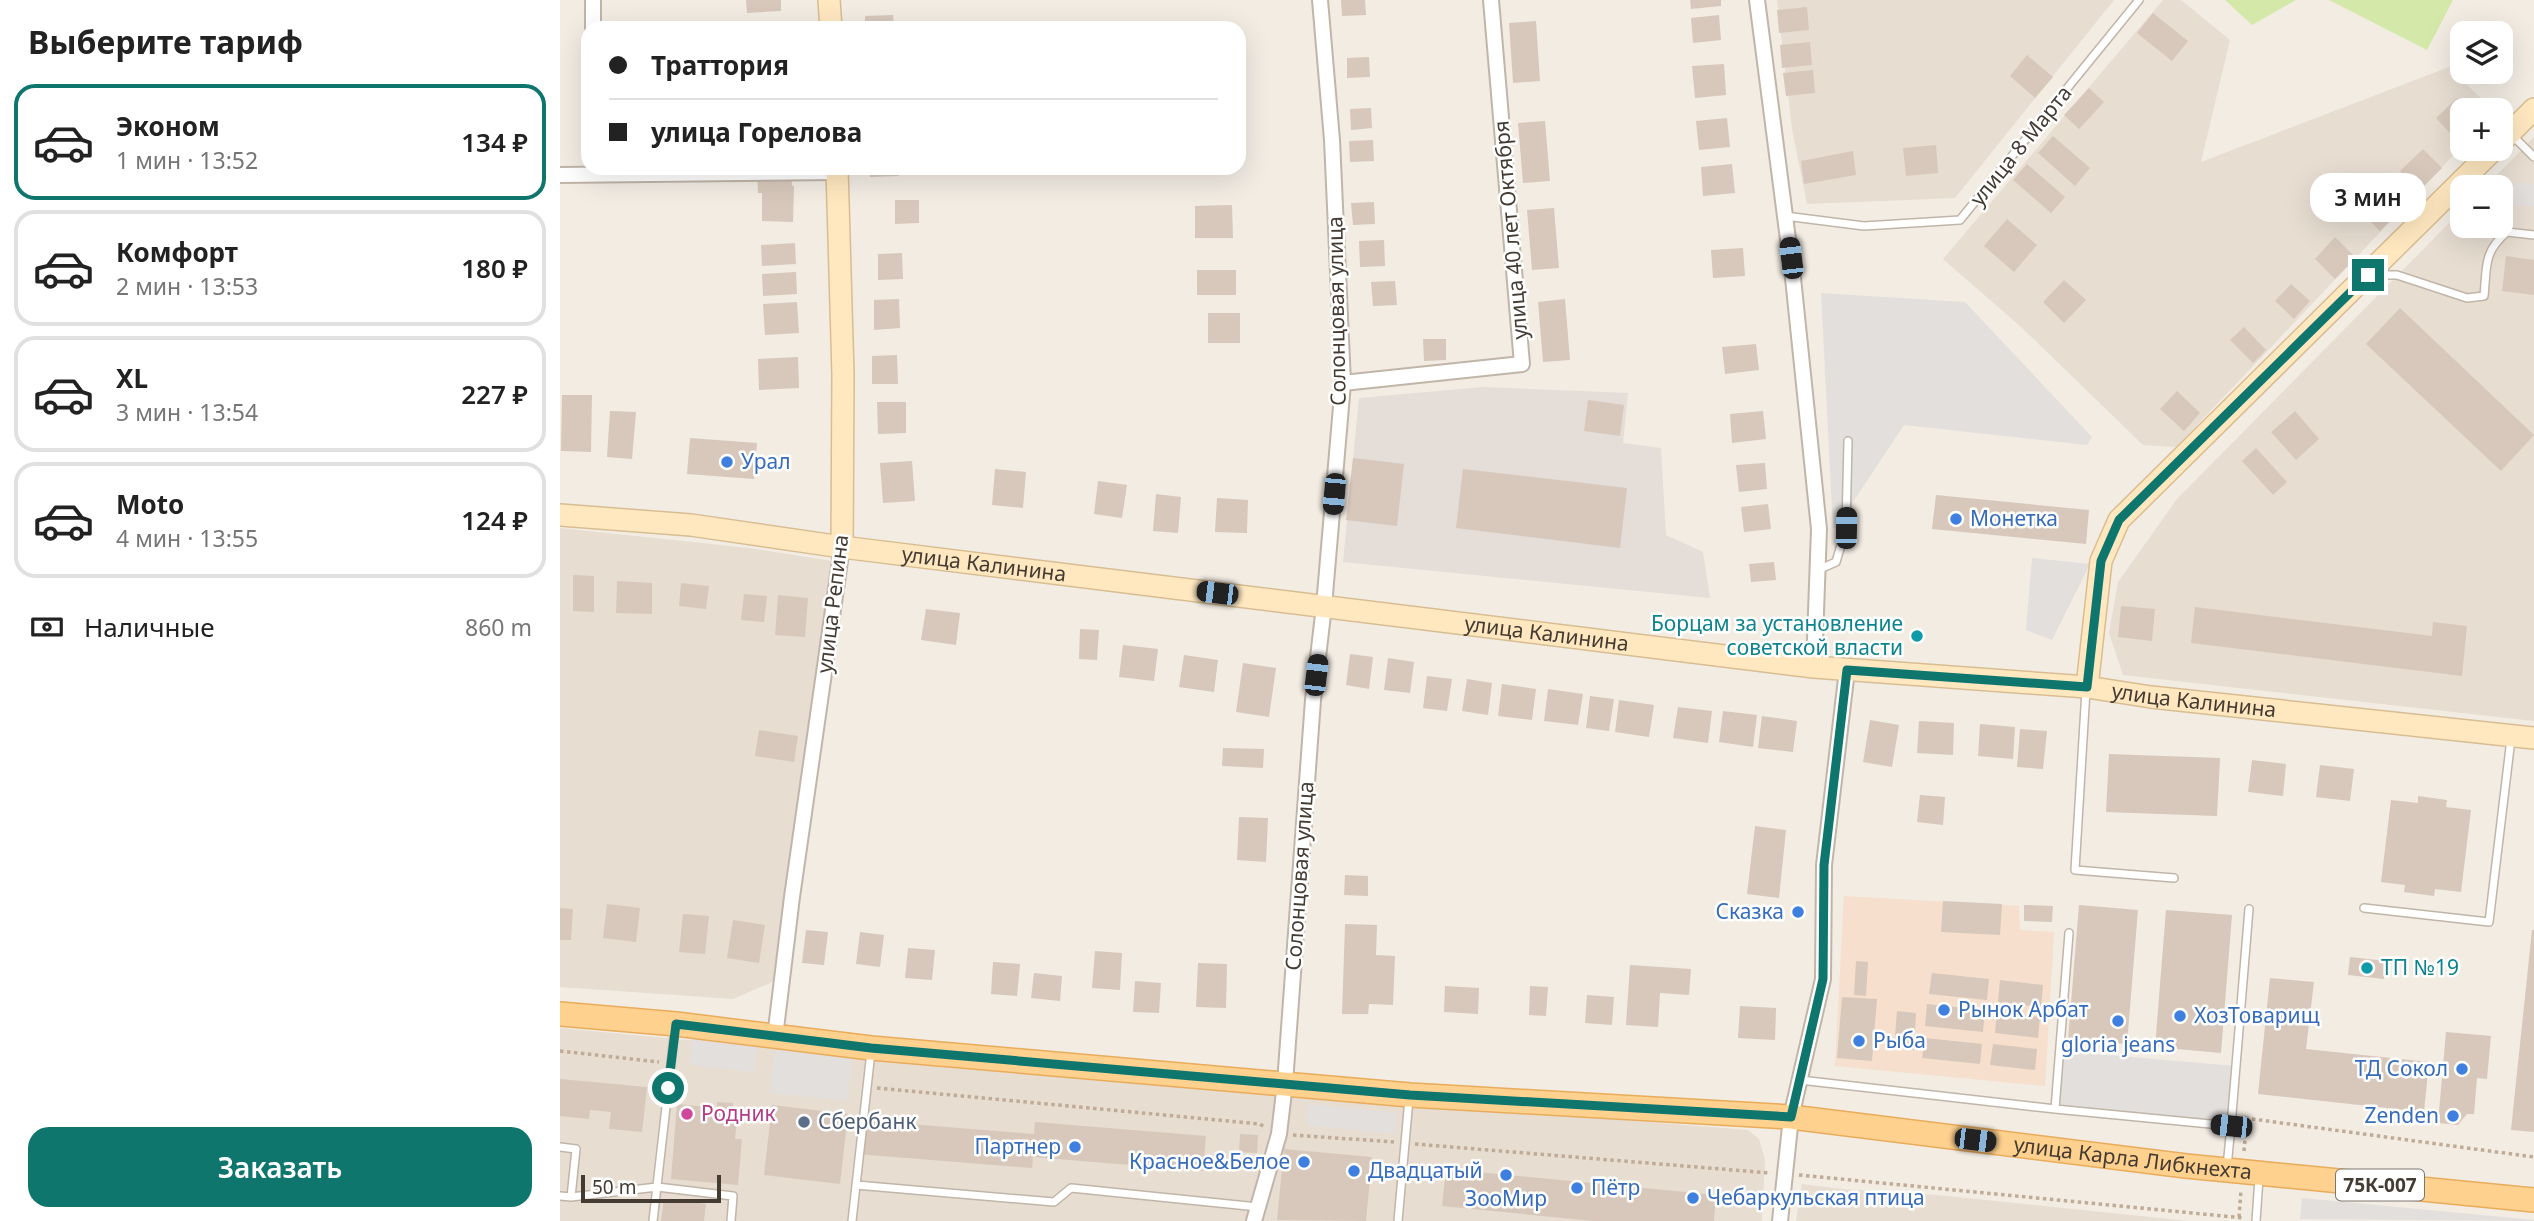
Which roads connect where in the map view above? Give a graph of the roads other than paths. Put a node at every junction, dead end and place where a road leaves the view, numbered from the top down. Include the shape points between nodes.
1 (593, 0) edge
2 (829, 0) edge
3 (1320, 0) edge
4 (1492, 0) edge
5 (1757, 0) edge
6 (2139, 0) edge
7 (593, 21) edge
8 (830, 21) edge
9 (2534, 109) edge
10 (2513, 129) edge
11 (2513, 143) edge
12 (2534, 158) edge
13 (2482, 161) edge
14 (581, 173) edge
15 (837, 175) edge
16 (560, 176) edge
17 (1785, 216) junction
18 (2534, 235) edge
19 (2368, 275) junction
20 (1343, 383) junction
21 (1848, 441) dead end
22 (560, 515) edge
23 (842, 547) junction
24 (1820, 569) junction
25 (1324, 606) junction
26 (1814, 667) junction
27 (1847, 670) junction
28 (2087, 687) junction
29 (2512, 735) junction
30 (2534, 738) edge
31 (2174, 878) dead end
32 (2364, 908) dead end
33 (2249, 909) dead end
34 (2069, 933) dead end
35 (560, 1014) edge
36 (676, 1024) junction
37 (771, 1041) junction
38 (871, 1048) junction
39 (1800, 1080) junction
40 (1285, 1083) junction
41 (1410, 1095) junction
42 (2055, 1109) junction
43 (1791, 1117) junction
44 (2231, 1126) junction
45 (560, 1147) edge
46 (2227, 1170) junction
47 (2260, 1174) junction
48 (856, 1185) junction
49 (657, 1187) junction
50 (560, 1196) edge
51 (571, 1197) junction
52 (2534, 1200) edge
53 (1256, 1214) edge
54 (2256, 1220) edge
55 (653, 1221) edge
56 (731, 1221) edge
57 (852, 1221) edge
58 (1398, 1221) edge
59 (1780, 1221) edge

1 - 7 street
2 - 8 street
3 - 20 street, Солонцовая улица via 1332,140
4 - 20 street, улица 40 лет Октября via 1522,365
5 - 17 street
6 - 17 lane, улица 8 Марта via 1960,220 1864,226
9 - 10 street
11 - 12 lane
13 - 19 street
14 - 16 street
15 - 23 street, улица Репина
17 - 24 street
18 - 19 lane via 2507,232 2495,242 2484,296 2468,298 2398,275
19 - 28 street via 2119,520 2101,561
20 - 25 street, Солонцовая улица
21 - 24 lane via 1846,528 1836,562
22 - 23 street, улица Калинина via 691,525
23 - 25 street, улица Калинина
23 - 37 street, улица Репина
24 - 26 street
25 - 26 street, улица Калинина
25 - 40 street, Солонцовая улица
26 - 27 street, улица Калинина
27 - 28 street, улица Калинина
27 - 39 street via 1824,865 1823,979
28 - 29 street, улица Калинина
28 - 31 lane via 2075,870
29 - 30 street, улица Калинина
29 - 32 lane via 2489,922
33 - 44 lane
34 - 42 lane
35 - 36 main road, улица Карла Либкнехта / 75К-007
36 - 37 main road, улица Карла Либкнехта / 75К-007
36 - 49 lane
37 - 38 main road, улица Карла Либкнехта / 75К-007
38 - 40 main road, улица Карла Либкнехта / 75К-007
38 - 48 lane
39 - 42 lane
39 - 43 street
40 - 41 main road, улица Карла Либкнехта / 75К-007
40 - 53 street, Солонцовая улица via 1279,1134
41 - 43 main road, улица Карла Либкнехта / 75К-007
41 - 58 lane
42 - 44 lane
43 - 46 main road, улица Карла Либкнехта / 75К-007
43 - 59 street
44 - 46 lane
45 - 51 lane via 576,1149
46 - 47 main road, улица Карла Либкнехта / 75К-007
47 - 52 main road, улица Карла Либкнехта / 75К-007
47 - 54 lane
48 - 53 lane via 1054,1202 1071,1188
48 - 57 lane
49 - 51 lane
49 - 55 lane
49 - 56 lane via 733,1196
50 - 51 lane

